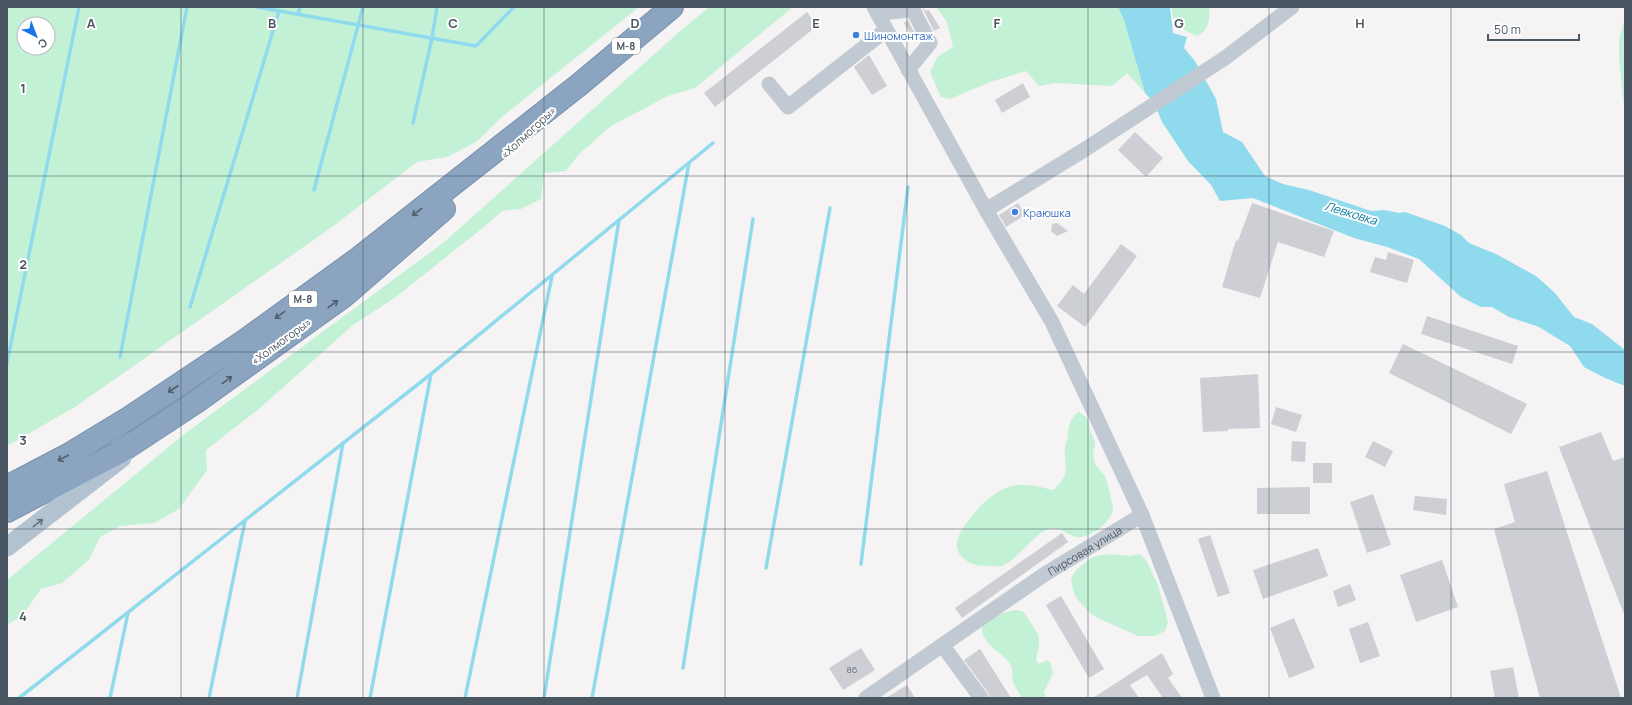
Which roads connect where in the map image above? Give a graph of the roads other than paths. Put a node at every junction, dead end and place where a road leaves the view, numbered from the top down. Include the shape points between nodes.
1 (672, 7) edge
2 (1292, 7) edge
3 (875, 10) edge
4 (886, 30) junction
5 (908, 70) junction
6 (580, 84) junction
7 (769, 84) dead end
8 (986, 210) junction
9 (196, 402) junction
10 (7, 487) edge
11 (7, 511) edge
12 (1142, 515) junction
13 (7, 547) edge
14 (943, 646) junction
15 (866, 698) edge
16 (981, 698) edge
17 (1213, 698) edge

1 - 6 highway, «Холмогоры» / М-8
2 - 8 street via 1225,58
3 - 4 street
3 - 5 street via 913,10 930,43
4 - 5 street
4 - 7 street via 788,107
5 - 8 street
9 -> 6 highway, «Холмогоры» / М-8 via 344,296 454,200
6 -> 10 highway, «Холмогоры» / М-8 via 359,258 244,342 129,418 68,455
8 - 12 street via 1052,322
9 - 11 highway, «Холмогоры» via 120,452
13 -> 9 main road
12 - 14 street, Пирсовая улица via 1045,574
12 - 17 street
14 - 15 street, Пирсовая улица
14 - 16 street

